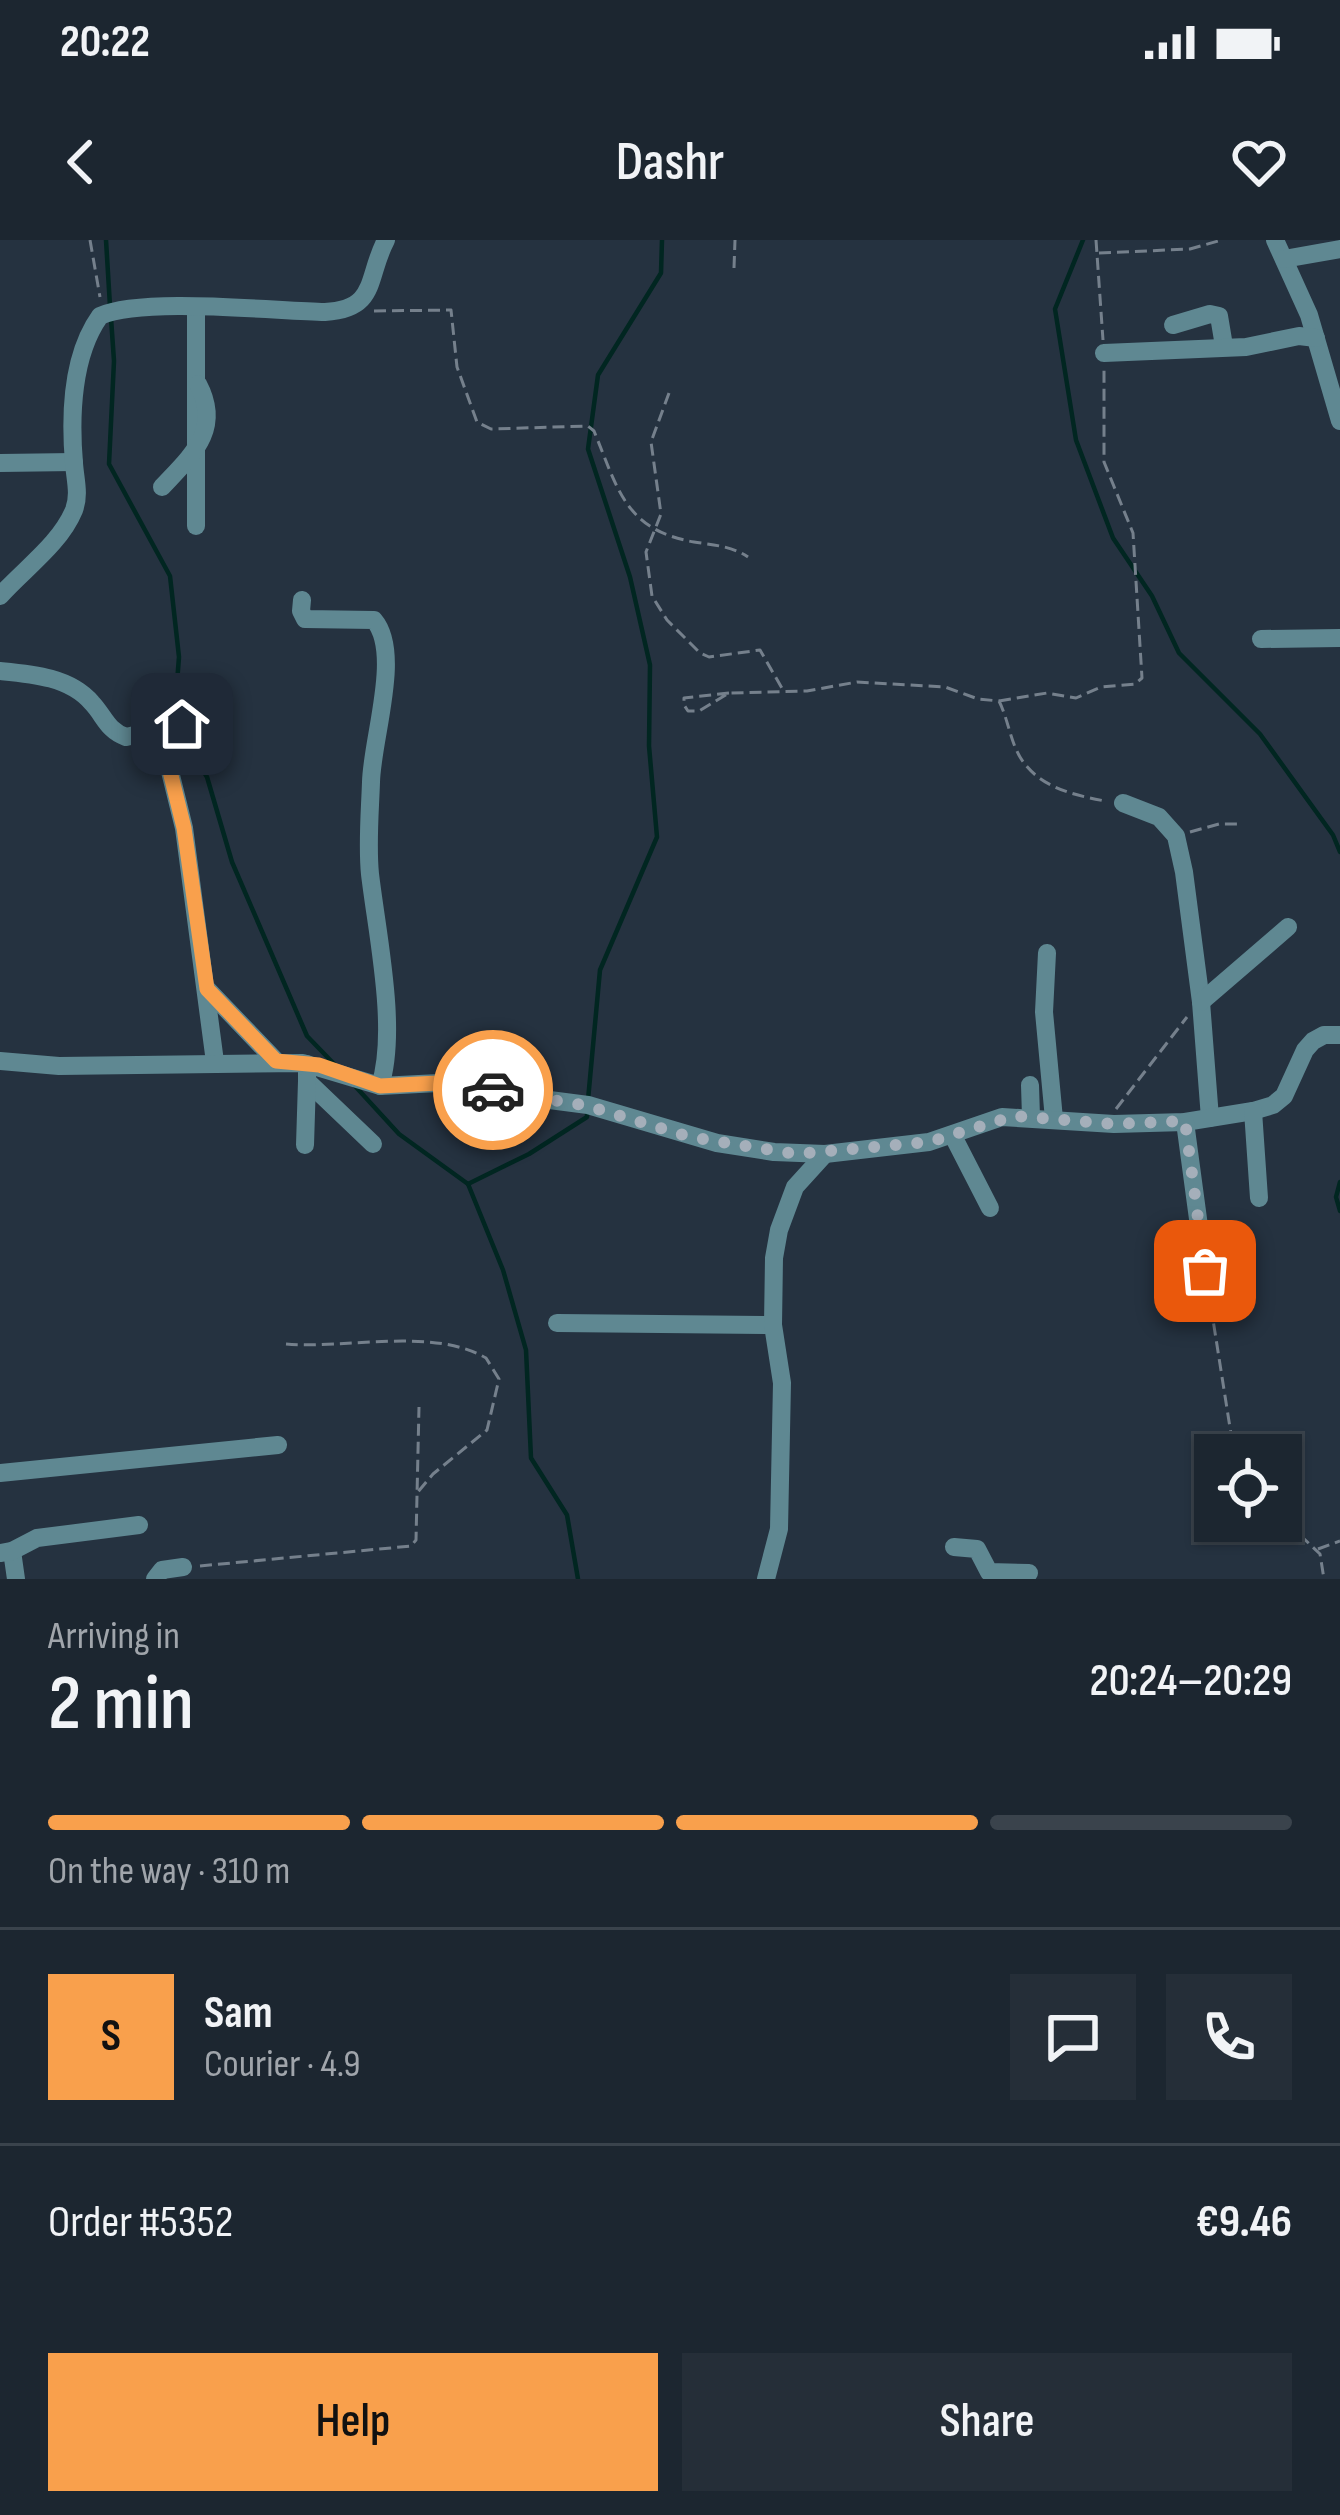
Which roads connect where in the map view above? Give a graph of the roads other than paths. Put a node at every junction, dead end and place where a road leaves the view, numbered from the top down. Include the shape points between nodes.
1 (386, 240) edge
2 (1280, 249) edge
3 (1340, 250) edge
4 (196, 307) junction
5 (1173, 325) dead end
6 (1316, 338) junction
7 (1224, 346) junction
8 (1104, 353) road end
9 (1340, 421) edge
10 (195, 446) junction
11 (74, 462) junction
12 (0, 463) edge
13 (162, 487) dead end
14 (196, 526) dead end
15 (0, 596) edge
16 (302, 600) dead end
17 (1340, 638) edge
18 (1261, 639) dead end
19 (0, 671) edge
20 (182, 724) dead end
21 (160, 731) junction
22 (1123, 803) road end
23 (1288, 927) dead end
24 (1047, 953) dead end
25 (207, 989) junction
26 (1201, 1002) junction
27 (1340, 1035) edge
28 (0, 1061) edge
29 (276, 1061) junction
30 (215, 1062) junction
31 (307, 1072) junction
32 (1030, 1085) dead end
33 (380, 1086) junction
34 (1253, 1111) junction
35 (1031, 1117) junction
36 (1210, 1118) junction
37 (1054, 1119) junction
38 (1185, 1121) junction
39 (953, 1136) junction
40 (373, 1144) dead end
41 (305, 1145) dead end
42 (796, 1154) junction
43 (825, 1154) junction
44 (795, 1187) junction
45 (1259, 1198) dead end
46 (990, 1208) dead end
47 (1205, 1271) road end
48 (556, 1323) dead end
49 (772, 1325) junction
50 (278, 1444) dead end
51 (0, 1473) edge
52 (139, 1525) dead end
53 (953, 1547) dead end
54 (6, 1552) edge
55 (183, 1567) road end
56 (1029, 1574) edge
57 (16, 1579) edge
58 (155, 1579) edge
59 (766, 1579) edge

1 - 4 street via 356,307
2 - 3 street
2 - 6 street
4 - 10 street
4 - 11 street via 100,316 78,375
5 - 7 street via 1220,316
6 - 7 street
6 - 9 street
7 - 8 street
10 - 13 street
10 - 14 street
11 - 12 street
11 - 15 street via 78,490 69,518
16 - 33 street via 305,619 374,620 386,641 369,835 387,1026
17 - 18 street
19 - 21 street via 64,683 126,737
20 - 21 street
21 - 25 street via 184,828
22 - 26 street via 1159,817 1176,840
23 - 26 street
24 - 37 street via 1043,1012
25 - 29 street
25 - 30 street
26 - 36 street
27 - 34 street via 1313,1041 1285,1096
28 - 30 street
29 - 30 street
29 - 31 street
31 - 33 street
31 - 40 street
31 - 41 street
32 - 35 street
33 - 42 street via 458,1082
34 - 36 street
34 - 45 street
35 - 37 street
35 - 39 street
36 - 38 street
37 - 38 street
38 - 47 street
39 - 43 street
39 - 46 street
42 - 43 street
42 - 44 street
43 - 44 street
44 - 49 street via 774,1258
48 - 49 street
49 - 59 street via 782,1384 779,1529
50 - 51 street
52 - 54 street via 37,1538
53 - 56 street via 977,1549 989,1572
54 - 57 street
55 - 58 street

